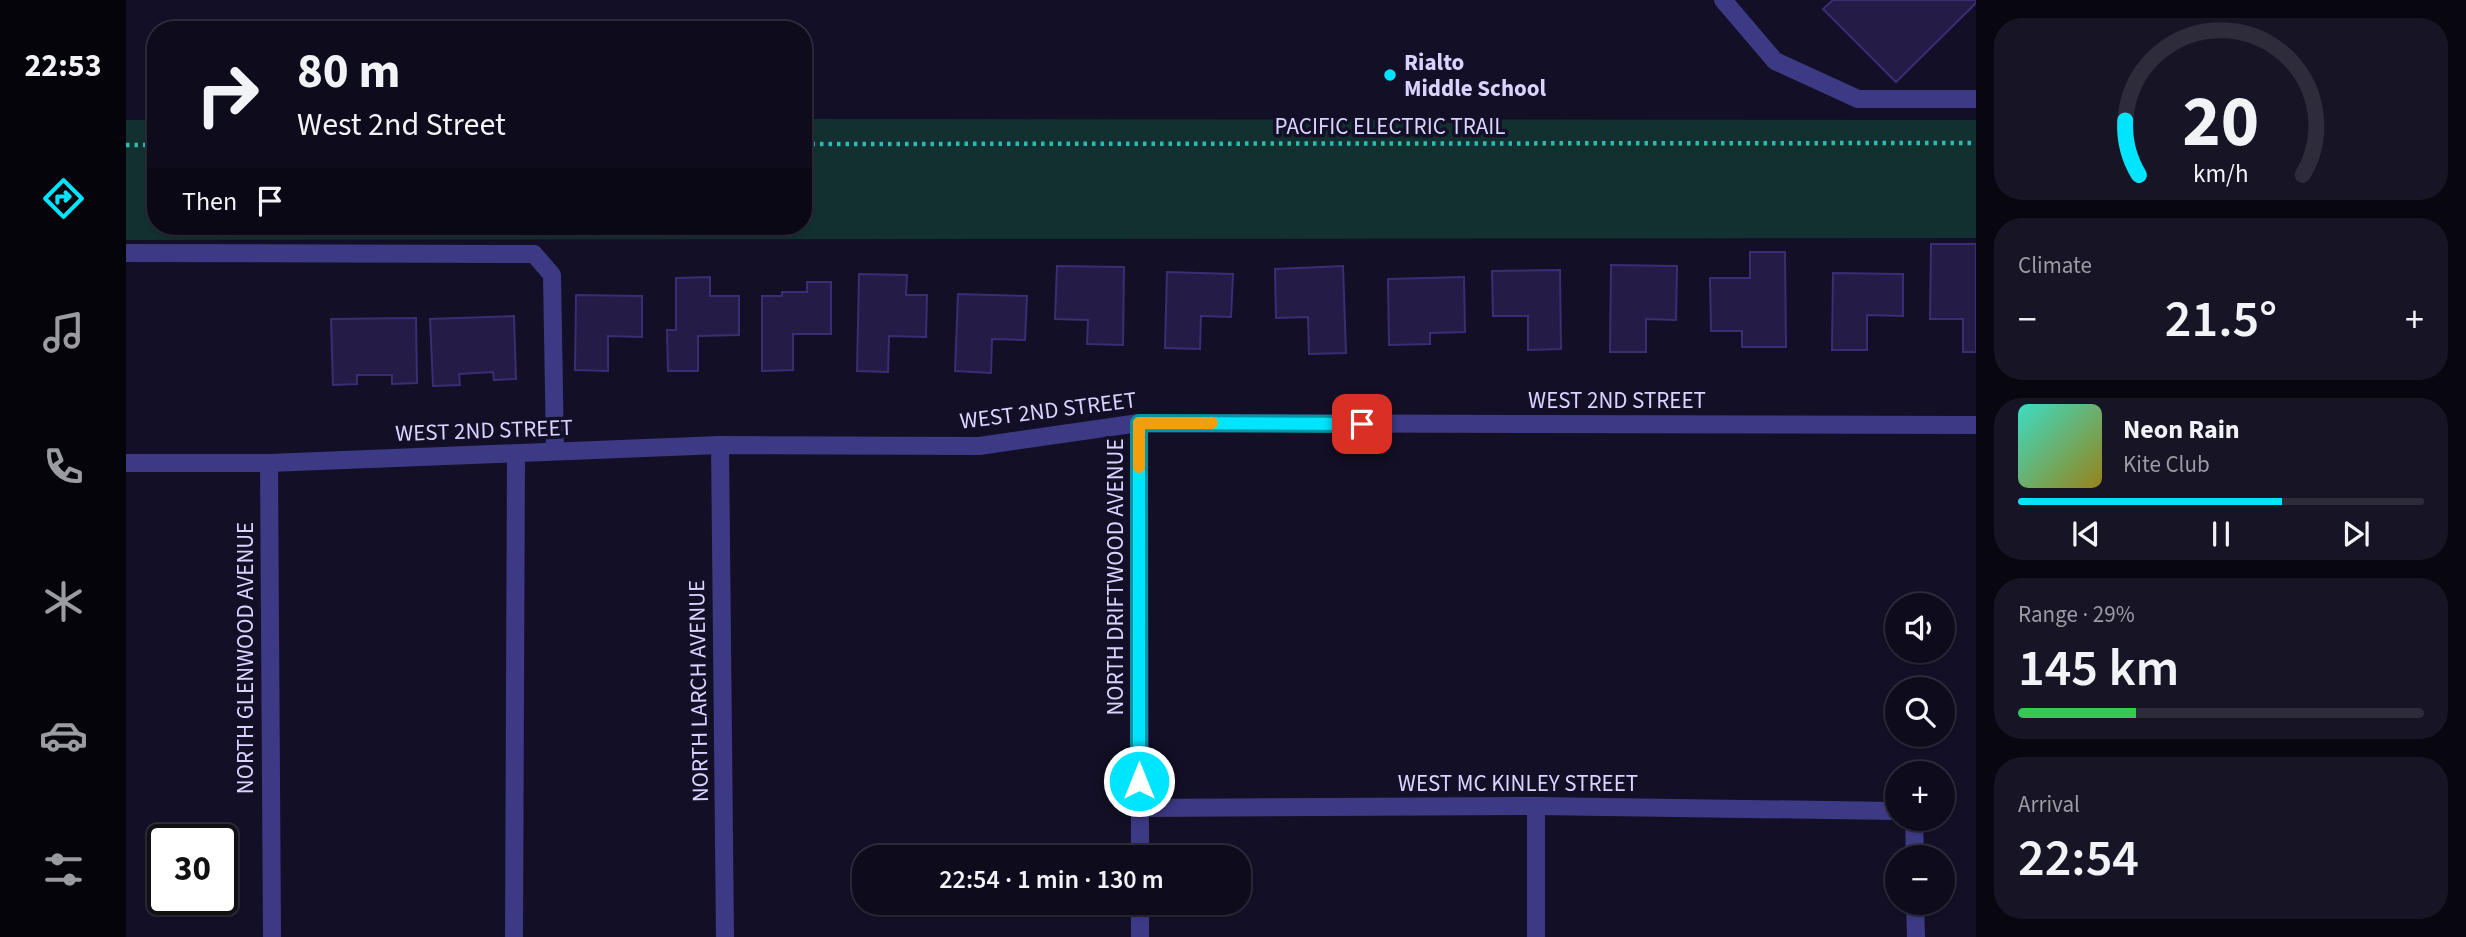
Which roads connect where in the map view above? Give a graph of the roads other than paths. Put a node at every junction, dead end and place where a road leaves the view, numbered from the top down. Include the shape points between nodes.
1 (1723, 0) edge
2 (1976, 99) edge
3 (126, 253) edge
4 (1139, 423) junction
5 (1976, 425) edge
6 (720, 445) junction
7 (555, 451) junction
8 (516, 453) junction
9 (126, 463) edge
10 (269, 463) junction
11 (1536, 806) junction
12 (1140, 808) junction
13 (1885, 811) edge
14 (1140, 845) edge
15 (1140, 915) edge
16 (1915, 915) edge
17 (272, 937) edge
18 (514, 937) edge
19 (725, 937) edge
20 (1140, 937) edge
21 (1536, 937) edge
22 (1916, 937) edge

1 - 2 street via 1775,61 1858,99
3 - 7 street via 534,254 552,275
4 - 5 street, WEST 2ND STREET
4 - 6 street, WEST 2ND STREET via 979,446
4 - 12 street, NORTH DRIFTWOOD AVENUE
6 - 7 street, WEST 2ND STREET
6 - 19 street, NORTH LARCH AVENUE
7 - 8 street, WEST 2ND STREET
8 - 10 street, WEST 2ND STREET
8 - 18 street
9 - 10 street, WEST 2ND STREET
10 - 17 street, NORTH GLENWOOD AVENUE
11 - 12 street, WEST MC KINLEY STREET
11 - 13 street, WEST MC KINLEY STREET
11 - 21 street
12 - 14 street, NORTH DRIFTWOOD AVENUE
15 - 20 street
16 - 22 street

